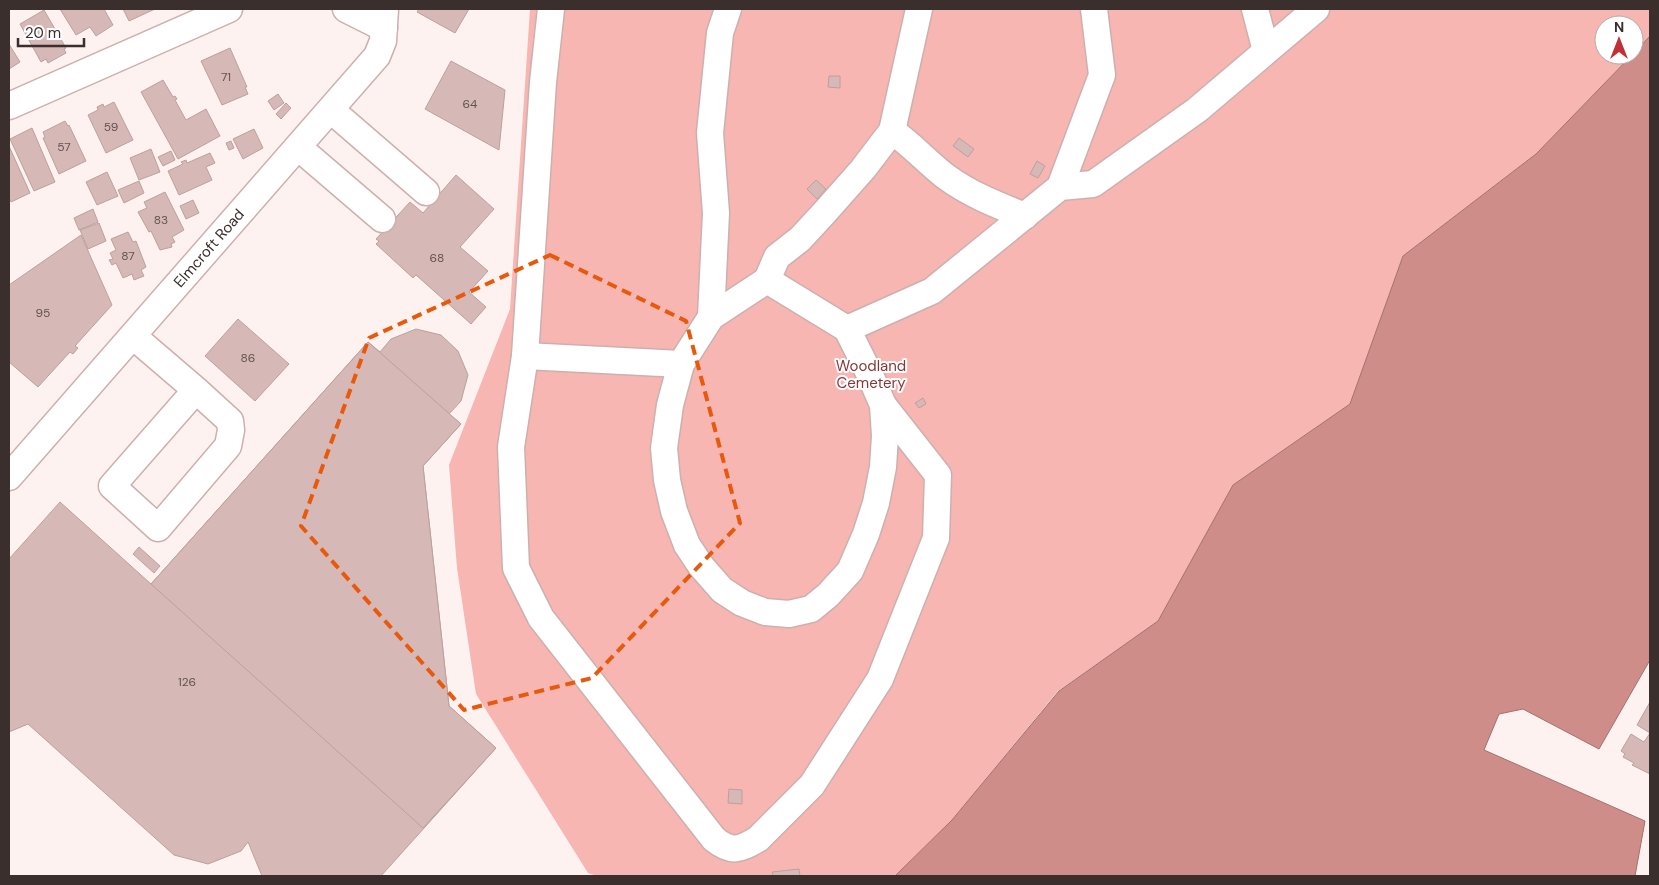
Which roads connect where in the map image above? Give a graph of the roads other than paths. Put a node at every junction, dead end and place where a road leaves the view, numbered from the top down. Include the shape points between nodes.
1 (229, 9) edge
2 (346, 9) edge
3 (551, 9) edge
4 (728, 9) edge
5 (919, 9) edge
6 (1094, 9) edge
7 (1255, 9) edge
8 (1316, 9) edge
9 (384, 18) edge
10 (1266, 51) junction
11 (9, 106) edge
12 (331, 110) junction
13 (892, 131) junction
14 (298, 148) junction
15 (1060, 187) junction
16 (426, 192) dead end
17 (1025, 216) junction
18 (382, 219) dead end
19 (767, 280) junction
20 (711, 317) junction
21 (846, 329) junction
22 (133, 336) junction
23 (524, 356) junction
24 (681, 364) junction
25 (196, 390) junction
26 (883, 405) junction
27 (9, 477) edge

1 - 11 street
2 - 9 street
3 - 23 street
4 - 20 street via 720,33 710,133 716,213
5 - 13 street
6 - 15 street via 1102,75
7 - 10 street
8 - 10 street
9 - 12 street, Elmcroft Road via 382,48
10 - 15 street via 1197,110 1093,184
12 - 14 street, Elmcroft Road
12 - 16 street
13 - 17 street via 967,191
13 - 19 street via 863,169 800,239 777,257
14 - 18 street
14 - 22 street, Elmcroft Road
15 - 17 street
17 - 21 street via 932,291
19 - 20 street
19 - 21 street
20 - 24 street
21 - 26 street
22 - 25 street
22 - 27 street, Elmcroft Road
23 - 24 street
23 - 26 street via 512,447 516,568 541,618 714,839 724,847 735,849 758,839 812,785 880,680 936,538 938,476
24 - 26 street via 670,405 664,448 666,480 674,512 687,545 722,590 765,612 789,614 811,609 850,570 876,503 883,467
25 - 25 street via 112,486 158,528 228,446 230,421

